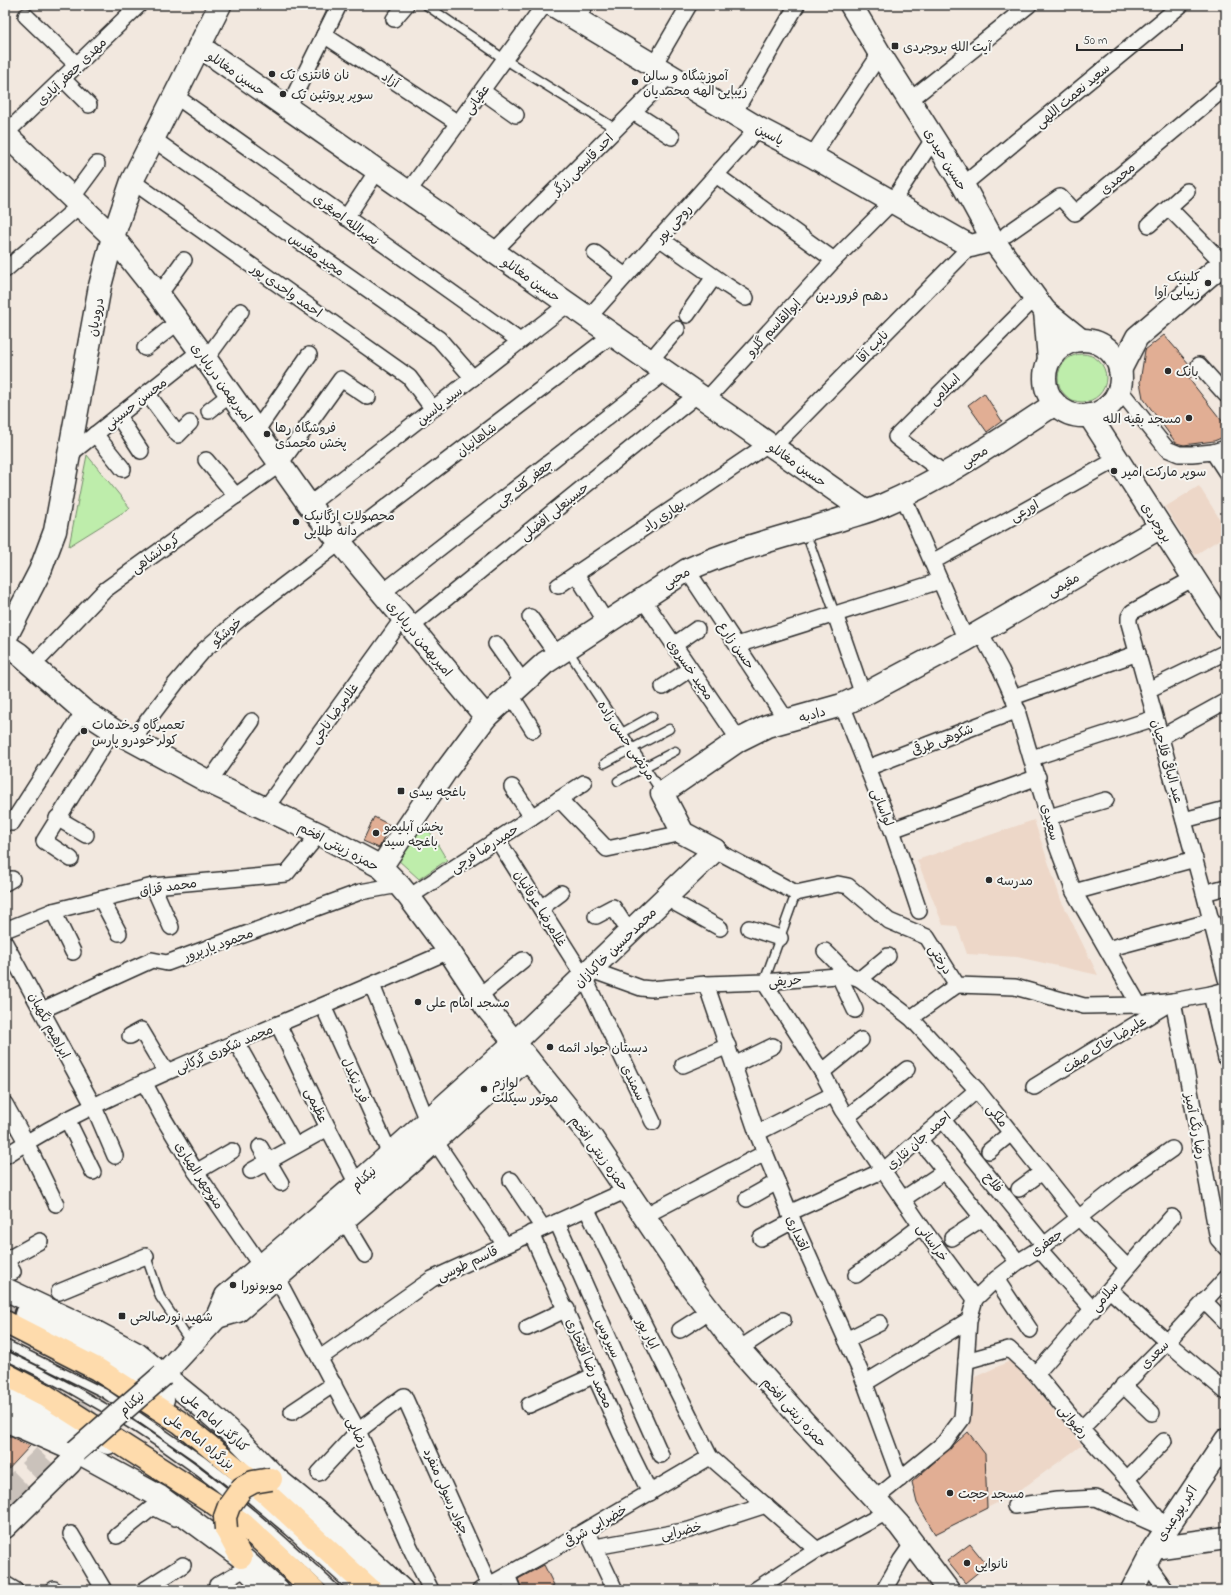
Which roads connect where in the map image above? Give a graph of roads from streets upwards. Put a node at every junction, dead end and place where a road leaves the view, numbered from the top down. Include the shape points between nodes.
1 (220, 5) edge
2 (339, 5) edge
3 (406, 5) edge
4 (544, 5) edge
5 (553, 5) edge
6 (689, 5) edge
7 (797, 5) edge
8 (1029, 5) edge
9 (1181, 5) edge
10 (135, 6) edge
11 (859, 10) edge
12 (581, 12) edge
13 (26, 16) dead end
14 (394, 19) dead end
15 (324, 35) junction
16 (199, 46) junction
17 (880, 54) junction
18 (77, 65) junction
19 (662, 70) junction
20 (62, 79) junction
21 (1226, 87) edge
22 (482, 91) junction
23 (174, 95) junction
24 (910, 100) junction
25 (89, 105) dead end
26 (288, 108) junction
27 (633, 112) junction
28 (734, 113) junction
29 (516, 115) dead end
30 (458, 123) junction
31 (758, 128) junction
32 (5, 134) edge
33 (672, 137) dead end
34 (934, 138) junction
35 (152, 139) junction
36 (812, 156) junction
37 (97, 164) dead end
38 (377, 171) junction
39 (716, 174) junction
40 (132, 181) junction
41 (962, 185) junction
42 (1187, 191) dead end
43 (408, 192) junction
44 (76, 202) junction
45 (892, 202) junction
46 (1169, 208) junction
47 (346, 218) junction
48 (1149, 225) dead end
49 (113, 237) junction
50 (1000, 237) junction
51 (659, 238) junction
52 (970, 246) junction
53 (493, 252) junction
54 (595, 253) dead end
55 (184, 260) dead end
56 (834, 260) junction
57 (1224, 262) edge
58 (5, 270) edge
59 (625, 276) junction
60 (714, 278) junction
61 (159, 295) junction
62 (746, 298) dead end
63 (568, 304) junction
64 (1040, 304) junction
65 (241, 311) dead end
66 (686, 315) dead end
67 (588, 318) junction
68 (178, 322) junction
69 (677, 330) dead end
70 (612, 335) junction
71 (1138, 337) junction
72 (1081, 340) junction
73 (520, 341) junction
74 (1103, 345) junction
75 (145, 348) dead end
76 (203, 355) junction
77 (310, 355) dead end
78 (1049, 360) junction
79 (1199, 365) dead end
80 (658, 366) junction
81 (473, 378) junction
82 (1120, 379) junction
83 (146, 393) junction
84 (231, 394) junction
85 (1226, 395) edge
86 (368, 397) dead end
87 (702, 397) junction
88 (1055, 404) junction
89 (433, 409) junction
90 (209, 411) dead end
91 (1089, 415) junction
92 (118, 416) junction
93 (190, 423) dead end
94 (257, 430) junction
95 (95, 434) junction
96 (771, 445) junction
97 (140, 450) dead end
98 (1220, 450) edge
99 (69, 455) junction
100 (1117, 459) junction
101 (206, 460) dead end
102 (280, 464) junction
103 (122, 469) dead end
104 (1226, 472) edge
105 (945, 474) junction
106 (236, 496) junction
107 (903, 496) junction
108 (309, 505) junction
109 (865, 511) junction
110 (1161, 527) junction
111 (340, 543) junction
112 (932, 562) junction
113 (687, 570) junction
114 (576, 574) junction
115 (1194, 578) junction
116 (940, 581) junction
117 (558, 586) dead end
118 (382, 593) junction
119 (642, 598) junction
120 (835, 614) junction
121 (530, 617) dead end
122 (407, 622) junction
123 (606, 622) junction
124 (1226, 628) edge
125 (697, 629) dead end
126 (973, 636) junction
127 (5, 639) edge
128 (496, 644) dead end
129 (674, 645) junction
130 (737, 645) junction
131 (5, 648) edge
132 (562, 652) junction
133 (1226, 652) edge
134 (1138, 653) junction
135 (42, 656) dead end
136 (690, 669) junction
137 (663, 687) dead end
138 (517, 688) junction
139 (1148, 690) junction
140 (863, 695) junction
141 (1226, 701) edge
142 (1015, 703) junction
143 (842, 705) junction
144 (84, 711) junction
145 (486, 717) junction
146 (1156, 718) junction
147 (252, 721) dead end
148 (787, 721) junction
149 (113, 730) junction
150 (533, 730) dead end
151 (1161, 737) junction
152 (739, 740) junction
153 (132, 742) junction
154 (1032, 758) junction
155 (867, 768) junction
156 (1038, 777) junction
157 (209, 782) junction
158 (584, 783) dead end
159 (512, 787) dead end
160 (662, 793) joint
161 (559, 799) junction
162 (1106, 800) dead end
163 (265, 809) junction
164 (1226, 809) edge
165 (1049, 816) junction
166 (532, 817) junction
167 (57, 818) junction
168 (1184, 820) junction
169 (12, 823) dead end
170 (892, 830) junction
171 (683, 833) junction
172 (319, 834) junction
173 (86, 835) dead end
174 (497, 839) junction
175 (715, 850) junction
176 (71, 859) dead end
177 (1195, 859) junction
178 (381, 867) junction
179 (153, 886) junction
180 (1226, 887) edge
181 (404, 891) junction
182 (1074, 892) junction
183 (561, 893) dead end
184 (1204, 893) junction
185 (100, 898) junction
186 (666, 898) junction
187 (541, 908) junction
188 (919, 911) dead end
189 (53, 912) junction
190 (596, 916) dead end
191 (1212, 921) junction
192 (171, 927) dead end
193 (720, 928) dead end
194 (749, 928) dead end
195 (5, 930) edge
196 (630, 932) junction
197 (119, 934) dead end
198 (780, 938) road end
199 (5, 943) edge
200 (1107, 949) junction
201 (449, 951) junction
202 (825, 951) dead end
203 (73, 952) dead end
204 (888, 956) dead end
205 (9, 960) edge
206 (523, 960) dead end
207 (588, 974) junction
208 (849, 977) junction
209 (1226, 979) edge
210 (764, 982) junction
211 (706, 984) junction
212 (957, 984) junction
213 (372, 985) junction
214 (1226, 990) edge
215 (1212, 994) junction
216 (479, 996) junction
217 (1173, 1001) junction
218 (1139, 1005) junction
219 (323, 1006) junction
220 (42, 1010) junction
221 (854, 1010) dead end
222 (911, 1018) junction
223 (278, 1024) junction
224 (130, 1036) dead end
225 (861, 1040) dead end
226 (236, 1042) junction
227 (728, 1046) junction
228 (773, 1046) dead end
229 (521, 1051) junction
230 (1226, 1059) edge
231 (734, 1064) junction
232 (683, 1065) dead end
233 (906, 1069) dead end
234 (166, 1072) junction
235 (822, 1072) junction
236 (144, 1082) junction
237 (1034, 1087) dead end
238 (977, 1090) junction
239 (834, 1094) junction
240 (5, 1104) edge
241 (94, 1107) junction
242 (847, 1117) junction
243 (67, 1119) junction
244 (942, 1120) junction
245 (653, 1122) dead end
246 (328, 1128) junction
247 (431, 1131) junction
248 (757, 1133) junction
249 (1011, 1133) junction
250 (919, 1139) junction
251 (26, 1142) junction
252 (295, 1146) junction
253 (260, 1147) dead end
254 (1172, 1149) dead end
255 (232, 1151) dead end
256 (989, 1151) dead end
257 (765, 1153) junction
258 (390, 1154) junction
259 (5, 1156) edge
260 (116, 1156) dead end
261 (268, 1161) junction
262 (884, 1170) junction
263 (251, 1171) dead end
264 (945, 1171) junction
265 (93, 1172) dead end
266 (196, 1172) junction
267 (1042, 1172) junction
268 (511, 1180) dead end
269 (777, 1182) junction
270 (281, 1183) dead end
271 (357, 1184) junction
272 (627, 1190) junction
273 (1020, 1190) dead end
274 (747, 1199) dead end
275 (903, 1199) junction
276 (56, 1204) dead end
277 (586, 1208) junction
278 (644, 1216) junction
279 (791, 1217) junction
280 (1172, 1217) dead end
281 (983, 1218) junction
282 (1079, 1218) junction
283 (344, 1220) junction
284 (557, 1222) junction
285 (921, 1226) junction
286 (537, 1230) junction
287 (761, 1238) dead end
288 (952, 1238) dead end
289 (40, 1241) dead end
290 (505, 1245) junction
291 (1041, 1247) junction
292 (1226, 1248) edge
293 (365, 1255) dead end
294 (146, 1256) road end
295 (1018, 1262) junction
296 (1127, 1268) junction
297 (7, 1270) edge
298 (269, 1272) junction
299 (856, 1275) dead end
300 (1226, 1278) edge
301 (996, 1279) junction
302 (1110, 1290) junction
303 (59, 1292) dead end
304 (975, 1299) junction
305 (1204, 1301) junction
306 (5, 1304) edge
307 (566, 1309) junction
308 (1093, 1310) junction
309 (710, 1312) junction
310 (783, 1320) dead end
311 (969, 1320) junction
312 (5, 1322) edge
313 (1225, 1322) dead end
314 (880, 1323) dead end
315 (527, 1328) dead end
316 (680, 1330) dead end
317 (1030, 1330) dead end
318 (846, 1340) junction
319 (1167, 1342) junction
320 (739, 1348) junction
321 (320, 1358) junction
322 (966, 1361) junction
323 (5, 1374) edge
324 (1036, 1374) junction
325 (163, 1375) junction
326 (595, 1375) junction
327 (865, 1383) junction
328 (334, 1384) junction
329 (1123, 1385) junction
330 (1226, 1392) edge
331 (5, 1397) edge
332 (529, 1405) dead end
333 (292, 1412) dead end
334 (1152, 1413) dead end
335 (5, 1420) edge
336 (181, 1423) junction
337 (1081, 1429) junction
338 (358, 1431) junction
339 (1226, 1440) edge
340 (1164, 1441) dead end
341 (76, 1451) junction
342 (661, 1455) dead end
343 (144, 1457) junction
344 (710, 1457) junction
345 (319, 1473) dead end
346 (274, 1479) junction
347 (900, 1479) junction
348 (1127, 1479) junction
349 (650, 1493) junction
350 (766, 1505) junction
351 (881, 1506) junction
352 (1015, 1506) dead end
353 (5, 1517) edge
354 (5, 1527) edge
355 (1166, 1529) junction
356 (586, 1530) junction
357 (71, 1534) dead end
358 (117, 1536) dead end
359 (1226, 1538) edge
360 (913, 1543) junction
361 (595, 1547) junction
362 (817, 1550) junction
363 (1150, 1555) junction
364 (242, 1563) junction
365 (183, 1565) dead end
366 (507, 1575) junction
367 (5, 1584) edge
368 (217, 1586) dead end
369 (152, 1588) edge
370 (484, 1588) edge
371 (762, 1588) edge
372 (15, 1590) edge
373 (104, 1590) edge
374 (263, 1590) edge
375 (278, 1590) edge
376 (314, 1590) edge
377 (371, 1590) edge
378 (402, 1590) edge
379 (431, 1590) edge
380 (513, 1590) edge
381 (616, 1590) edge
382 (884, 1590) edge
383 (948, 1590) edge
384 (1132, 1590) edge
385 (1166, 1590) edge

1 - 16 street, درودیان
2 - 15 street
3 - 14 street
4 - 22 street, عقیانی
5 - 12 street, یاسین
6 - 19 street, احد قاسمی زرگر
7 - 28 street
8 - 24 street
9 - 41 street, سعید نعمت اللهی
10 - 18 street, مهدی جعفر آبادی
11 - 17 street, حسین حیدری
12 - 19 street, یاسین
13 - 18 street
15 - 26 street
15 - 30 street, آزاد
16 - 23 street, درودیان
16 - 26 street, حسین مغانلو
17 - 24 street, حسین حیدری
17 - 36 street
18 - 20 street, مهدی جعفر آبادی
19 - 27 street, احد قاسمی زرگر
19 - 28 street, یاسین
20 - 25 street
20 - 32 street, مهدی جعفر آبادی
21 - 50 street, محمدی via 1075,213 1060,197
22 - 29 street
22 - 30 street, عقیانی
23 - 35 street, درودیان
23 - 47 street, نصرالله اصغری
24 - 34 street, حسین حیدری
26 - 38 street, حسین مغانلو
27 - 33 street
27 - 53 street, احد قاسمی زرگر
28 - 31 street, یاسین
30 - 43 street, عقیانی
31 - 36 street, یاسین
31 - 39 street, روحی پور
32 - 44 street, امیربهمن دریاباری
34 - 41 street, حسین حیدری
34 - 45 street, ابوالقاسم گلرو
35 - 40 street, درودیان
35 - 81 street, مجید مقدس via 439,339
36 - 45 street, یاسین
37 - 44 street
38 - 43 street, حسین مغانلو
38 - 47 street
39 - 51 street, روحی پور
39 - 56 street
40 - 49 street, درودیان
40 - 89 street, احمد واحدی پور via 409,377
41 - 50 street, حسین حیدری
42 - 46 street
43 - 53 street, حسین مغانلو
44 - 49 street, امیربهمن دریاباری
44 - 58 street
45 - 52 street, یاسین
45 - 56 street, ابوالقاسم گلرو
46 - 48 street
46 - 57 street
47 - 73 street, نصرالله اصغری
49 - 61 street, امیربهمن دریاباری
49 - 99 street, درودیان via 100,286
50 - 52 street
50 - 64 street, حسین حیدری
51 - 59 street, روحی پور
51 - 60 street
52 - 96 street, نایب آقا
53 - 63 street, حسین مغانلو
54 - 59 street
55 - 61 street
56 - 87 street, ابوالقاسم گلرو
57 - 71 street
59 - 67 street, روحی پور
60 - 62 street
60 - 66 street
61 - 68 street, امیربهمن دریاباری
63 - 67 street, حسین مغانلو
63 - 73 street, سید یاسین
64 - 72 street, حسین حیدری
64 - 78 street
64 - 105 street, اسلامی via 896,437
65 - 76 street, محسن حسینی
67 - 70 street, حسین مغانلو
68 - 75 street
68 - 76 street, امیربهمن دریاباری
69 - 80 street, جعفر کف چی
70 - 80 street, حسین مغانلو
70 - 111 street, شاهانیان
71 - 74 street
71 - 82 street
72 - 74 street
72 - 78 street via 1068,343 1057,350
73 - 81 street, سید یاسین
74 - 82 street via 1117,360
76 - 83 street, محسن حسینی
76 - 84 street, امیربهمن دریاباری
77 - 94 street
78 - 88 street via 1045,383 1048,395
79 - 85 street
80 - 87 street, حسین مغانلو
80 - 118 street, جعفر کف چی
81 - 89 street, سید یاسین
82 - 91 street via 1115,398 1099,412
82 - 98 street via 1167,449 1179,454
83 - 92 street, محسن حسینی
83 - 93 street via 178,435
84 - 90 street
84 - 94 street, امیربهمن دریاباری
86 - 102 street, کرمانشاهی via 341,379
87 - 96 street, حسین مغانلو
87 - 122 street, حسینعلی افضلی
88 - 91 street via 1065,412
88 - 105 street, محبی
89 - 108 street, سید یاسین
91 - 100 street, بروجردی
92 - 95 street, محسن حسینی
92 - 97 street
94 - 102 street, امیربهمن دریاباری
95 - 99 street, محسن حسینی
95 - 103 street
96 - 109 street, حسین مغانلو
96 - 114 street, بهاری راد
98 - 104 street
99 - 127 street, درودیان via 55,531 40,571
100 - 110 street, بروجردی
100 - 112 street, اورعی
101 - 106 street
102 - 106 street, کرمانشاهی
102 - 108 street, امیربهمن دریاباری
105 - 107 street, محبی
106 - 135 street, کرمانشاهی via 105,590
107 - 109 street, محبی
107 - 112 street, سعیدی
108 - 111 street, امیربهمن دریاباری
109 - 113 street, محبی via 805,531 761,542
110 - 115 street, بروجردی
110 - 126 street, مقیمی
111 - 118 street, امیربهمن دریاباری
111 - 153 street, خوشگو via 242,617 204,650
112 - 116 street, سعیدی
113 - 119 street, محبی
113 - 130 street, حسن زارع
114 - 117 street, بهاری راد
114 - 123 street
115 - 124 street, بروجردی
115 - 134 street, عبد الباقی فلاحیان via 1132,612 1129,623
116 - 120 street
116 - 126 street, سعیدی
118 - 122 street, امیربهمن دریاباری
119 - 123 street, محبی
119 - 129 street, مجید خسروی
120 - 130 street
120 - 140 street
121 - 132 street
122 - 145 street, امیربهمن دریاباری
122 - 163 street, غلامرضا ناجی
123 - 132 street, محبی
125 - 129 street
126 - 140 street, دادبه
126 - 142 street, سعیدی via 1001,670
128 - 138 street
129 - 136 street, مجید خسروی
130 - 148 street, حسن زارع
131 - 144 street, حمزه زینتی افخم via 19,654
132 - 138 street, محبی via 545,663
133 - 139 street
134 - 139 street, عبد الباقی فلاحیان
134 - 142 street, شکوهی طرقی
136 - 137 street
136 - 152 street, مجید خسروی
138 - 145 street, محبی
138 - 150 street
139 - 146 street, عبد الباقی فلاحیان
140 - 143 street, دادبه
141 - 151 street
142 - 154 street, سعیدی
142 - 155 street, شکوهی طرقی
143 - 148 street, دادبه
143 - 155 street, لواسانی
144 - 149 street, حمزه زینتی افخم
144 - 169 street
145 - 178 street, محبی via 445,772
146 - 151 street, عبد الباقی فلاحیان
146 - 154 street
147 - 157 street
148 - 152 street, دادبه via 767,726
149 - 153 street, حمزه زینتی افخم
149 - 167 street
151 - 168 street, عبد الباقی فلاحیان
152 - 160 street, دادبه
153 - 157 street, حمزه زینتی افخم
154 - 156 street, سعیدی
155 - 170 street, لواسانی
156 - 165 street, سعیدی
156 - 170 street
157 - 163 street, حمزه زینتی افخم
158 - 161 street, حمیدرضا فرجی
159 - 166 street
160 - 171 street, مرتضی حسن زاده
161 - 166 street, حمیدرضا فرجی
161 - 171 street via 607,850
162 - 165 street
163 - 172 street, حمزه زینتی افخم
164 - 168 street
165 - 182 street, سعیدی
166 - 174 street, حمیدرضا فرجی
167 - 173 street
167 - 176 street via 44,841
168 - 177 street, عبد الباقی فلاحیان
170 - 188 street, لواسانی
171 - 175 street
172 - 178 street, حمزه زینتی افخم
172 - 179 street, محمد قزاق via 286,874
174 - 181 street, حمیدرضا فرجی
174 - 187 street, غلامرضا عرفانیان
175 - 186 street, محمدحسین خاکبازان
175 - 212 street, درختی via 796,893 838,884 848,886 889,921 927,937
177 - 182 street
177 - 184 street, عبد الباقی فلاحیان
178 - 181 street, حمزه زینتی افخم
179 - 185 street, محمد قزاق
179 - 192 street
180 - 184 street
181 - 201 street, حمزه زینتی افخم
181 - 220 street, محمود یارپرور via 360,892 167,963 152,960
182 - 200 street, سعیدی
183 - 187 street
184 - 191 street, عبد الباقی فلاحیان
185 - 189 street, محمد قزاق
185 - 197 street
186 - 193 street
186 - 196 street, محمدحسین خاکبازان
187 - 207 street, غلامرضا عرفانیان
189 - 195 street, محمد قزاق
189 - 203 street
190 - 196 street via 613,907
191 - 200 street
191 - 209 street, عبد الباقی فلاحیان
194 - 198 street
196 - 207 street, محمدحسین خاکبازان
199 - 205 street, ابراهیم نگهبان
200 - 218 street, سعیدی
201 - 213 street, محمد شکوری گرکانی
201 - 216 street, حمزه زینتی افخم
202 - 208 street
204 - 208 street
205 - 220 street, ابراهیم نگهبان
206 - 216 street
207 - 211 street, حریفی via 651,989
207 - 229 street, محمدحسین خاکبازان
207 - 245 street, سمندی
208 - 210 street, حریفی
208 - 221 street
208 - 222 street
210 - 211 street, حریفی
210 - 235 street, خراسانی
211 - 227 street, اقتداری
212 - 218 street, درختی via 1015,987 1084,1006
212 - 222 street
213 - 219 street, محمد شکوری گرکانی
213 - 247 street
214 - 215 street, درختی
215 - 217 street, درختی
215 - 230 street
216 - 229 street, حمزه زینتی افخم
217 - 218 street, درختی
217 - 237 street, علیرضا خاک صفت
217 - 292 street, رضا رنگ آمیز via 1218,1239
219 - 223 street, محمد شکوری گرکانی
219 - 258 street, فرد نیکدل
220 - 241 street, ابراهیم نگهبان
222 - 238 street, ملکی
223 - 226 street, محمد شکوری گرکانی
223 - 246 street, عظیمی
224 - 234 street via 141,1030
225 - 235 street
226 - 234 street, محمد شکوری گرکانی
226 - 252 street
227 - 231 street, اقتداری
227 - 232 street
228 - 231 street
229 - 247 street, نیکنام
229 - 272 street, حمزه زینتی افخم via 591,1136
231 - 248 street, اقتداری
233 - 242 street
234 - 236 street, محمد شکوری گرکانی
235 - 239 street, خراسانی
236 - 241 street, محمد شکوری گرکانی
236 - 266 street, منوچهر الهیاری
238 - 244 street, احمد جان نثاری
238 - 249 street, ملکی
239 - 242 street, خراسانی
239 - 248 street
240 - 251 street
241 - 243 street, محمد شکوری گرکانی
241 - 260 street, ابراهیم نگهبان
242 - 262 street, خراسانی
243 - 251 street, محمد شکوری گرکانی
243 - 265 street
244 - 250 street, احمد جان نثاری
244 - 291 street, فلاح
246 - 252 street
246 - 271 street, عظیمی
247 - 258 street, نیکنام
247 - 283 street, نیکنام
247 - 290 street
248 - 257 street, اقتداری
249 - 256 street
249 - 267 street, ملکی
250 - 262 street, احمد جان نثاری
250 - 264 street
251 - 259 street, محمد شکوری گرکانی
251 - 276 street
252 - 261 street
253 - 261 street
254 - 282 street, جعفری
255 - 266 street
257 - 269 street, اقتداری
257 - 278 street
258 - 271 street, نیکنام
261 - 263 street
261 - 270 street
262 - 275 street, خراسانی
262 - 279 street, احمد جان نثاری
264 - 275 street
264 - 281 street
266 - 298 street, منوچهر الهیاری
267 - 273 street
267 - 282 street, ملکی
268 - 286 street, محمد رضا افتخاری
269 - 274 street
269 - 279 street, اقتداری
271 - 298 street, نیکنام
272 - 277 street, قاسم طوسی
272 - 278 street, حمزه زینتی افخم
275 - 285 street, خراسانی
277 - 284 street, قاسم طوسی
277 - 344 street, ایار پور
278 - 309 street, حمزه زینتی افخم
279 - 287 street, احمد جان نثاری
279 - 318 street, اقتداری
280 - 296 street, سلامی
281 - 288 street
281 - 295 street
282 - 291 street, جعفری
282 - 296 street, ملکی
283 - 293 street
283 - 298 street, نیکنام
284 - 286 street, قاسم طوسی
284 - 342 street, سیروس
285 - 299 street
285 - 304 street, خراسانی
286 - 290 street, قاسم طوسی
286 - 307 street, محمد رضا افتخاری
289 - 297 street
290 - 321 street, قاسم طوسی via 432,1279
291 - 295 street, جعفری
291 - 308 street, فلاح
294 - 303 street
295 - 301 street, جعفری
296 - 302 street, سلامی
297 - 325 street, کنارگذر امام علی via 92,1330 137,1354
298 - 321 street, رضایی
298 - 325 street, نیکنام via 238,1311 217,1317
300 - 305 street, سعدی
301 - 304 street, جعفری
301 - 317 street
302 - 308 street, سلامی
302 - 319 street
304 - 311 street
305 - 313 street
305 - 319 street, سعدی
306 - 336 street via 112,1361 173,1406
307 - 315 street
307 - 326 street, محمد رضا افتخاری
308 - 324 street, سلامی
309 - 316 street
309 - 320 street, حمزه زینتی افخم
310 - 320 street
311 - 322 street
311 - 327 street
312 - 336 highway, بزرگراه امام علی via 97,1369
314 - 318 street
318 - 327 street, اقتداری
319 - 329 street, سعدی
319 - 330 street
320 - 351 street, حمزه زینتی افخم
321 - 328 street, رضایی
322 - 324 street, رضوانی via 1009,1349
322 - 347 street via 962,1419 944,1443
323 - 343 highway via 43,1394
324 - 337 street, رضوانی
325 - 341 street, نیکنام, bridge
325 - 346 street, کنارگذر امام علی via 235,1436
326 - 332 street
326 - 349 street, محمد رضا افتخاری
327 - 347 street, اقتداری
328 - 333 street
328 - 338 street, رضایی
329 - 334 street
329 - 337 street, سعدی
331 - 343 street via 35,1414
335 - 341 street
336 - 377 highway, بزرگراه امام علی via 266,1493
337 - 348 street, رضوانی
338 - 345 street
338 - 370 street, جواد رسولی منفرد via 404,1396
338 - 379 street, رضایی
339 - 355 street, اکبر پورعبدی
340 - 348 street
341 - 353 street, نیکنام via 65,1456
341 - 354 street, نیکنام via 70,1463
341 - 364 street via 160,1498
343 - 376 highway via 242,1524
344 - 349 street, خضرایی شرقی
344 - 350 street
346 - 364 highway, bridge via 254,1482 242,1488 229,1506 225,1517 226,1529
346 - 378 street, کنارگذر امام علی via 323,1517
347 - 351 street
348 - 355 street, رضوانی
349 - 356 street, خضرایی شرقی
350 - 361 street, خضرایی via 689,1530
350 - 362 street
351 - 360 street, حمزه زینتی افخم
351 - 362 street
352 - 355 street via 1096,1498
355 - 363 street, اکبر پورعبدی
356 - 361 street
356 - 366 street, خضرایی شرقی
357 - 373 street
358 - 364 street via 153,1507 178,1520
359 - 363 street
360 - 382 street
360 - 383 street, حمزه زینتی افخم
361 - 381 street
362 - 371 street
363 - 384 street, اکبر پورعبدی
363 - 385 street
364 - 368 street
364 - 374 street
364 - 375 street
365 - 369 street
366 - 370 street, خضرایی شرقی
366 - 380 street
367 - 372 street

